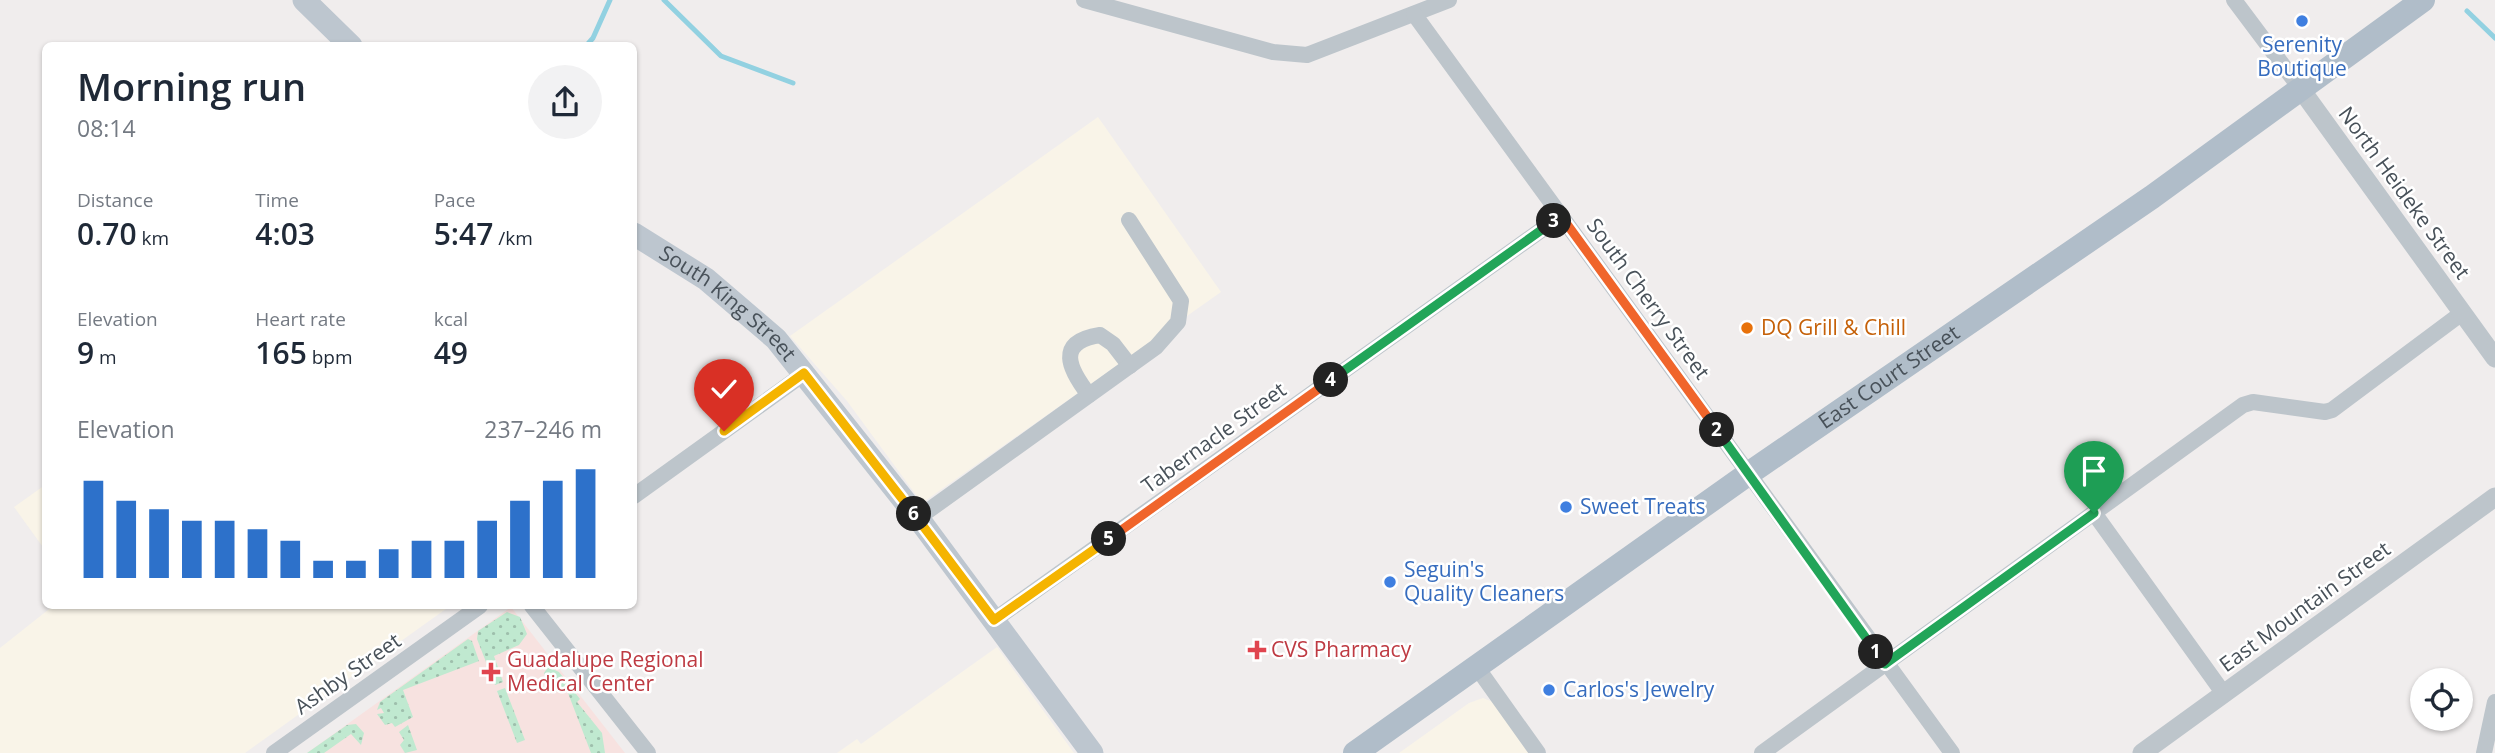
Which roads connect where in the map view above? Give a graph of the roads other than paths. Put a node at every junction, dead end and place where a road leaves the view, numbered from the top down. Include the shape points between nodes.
1 (304, 0) edge
2 (1084, 0) edge
3 (1449, 0) edge
4 (2234, 0) edge
5 (2423, 0) edge
6 (1414, 14) junction
7 (347, 42) edge
8 (2300, 89) junction
9 (1561, 216) junction
10 (1129, 220) dead end
11 (637, 236) edge
12 (2462, 313) junction
13 (2495, 358) edge
14 (1130, 366) junction
15 (804, 373) junction
16 (1089, 395) junction
17 (1748, 474) junction
18 (637, 494) edge
19 (2495, 497) edge
20 (2094, 513) junction
21 (918, 518) junction
22 (476, 609) edge
23 (534, 609) edge
24 (994, 620) junction
25 (1885, 664) junction
26 (1476, 666) junction
27 (2224, 694) junction
28 (2495, 702) edge
29 (274, 753) edge
30 (648, 753) edge
31 (1092, 753) edge
32 (1355, 753) edge
33 (1538, 753) edge
34 (1762, 753) edge
35 (1952, 753) edge
36 (2142, 753) edge
37 (2484, 753) edge

1 - 7 main road
2 - 6 street via 1273,52 1307,55
3 - 6 street
4 - 8 street
5 - 8 main road, East Court Street
6 - 9 street, South Cherry Street
8 - 12 street, North Heideke Street
8 - 17 main road, East Court Street via 2152,197
9 - 17 street, South Cherry Street
9 - 24 street, Tabernacle Street
10 - 14 street via 1181,301 1178,322 1156,347
11 - 15 main road, South King Street via 715,286 776,338
12 - 13 street, North Heideke Street
12 - 20 street via 2332,410 2253,402 2243,405
14 - 16 street
14 - 16 street via 1100,335 1073,345 1069,360
15 - 18 street
15 - 21 main road, South King Street
16 - 21 street
17 - 25 street, South Cherry Street
17 - 26 main road, East Court Street
19 - 27 street, East Mountain Street
20 - 25 street
20 - 27 street
21 - 24 main road, South King Street
22 - 29 street, Ashby Street
23 - 30 street
24 - 31 main road, South King Street
25 - 34 street
25 - 35 street, South Cherry Street
26 - 32 main road, East Court Street
26 - 33 street
27 - 36 street, East Mountain Street
28 - 37 street

